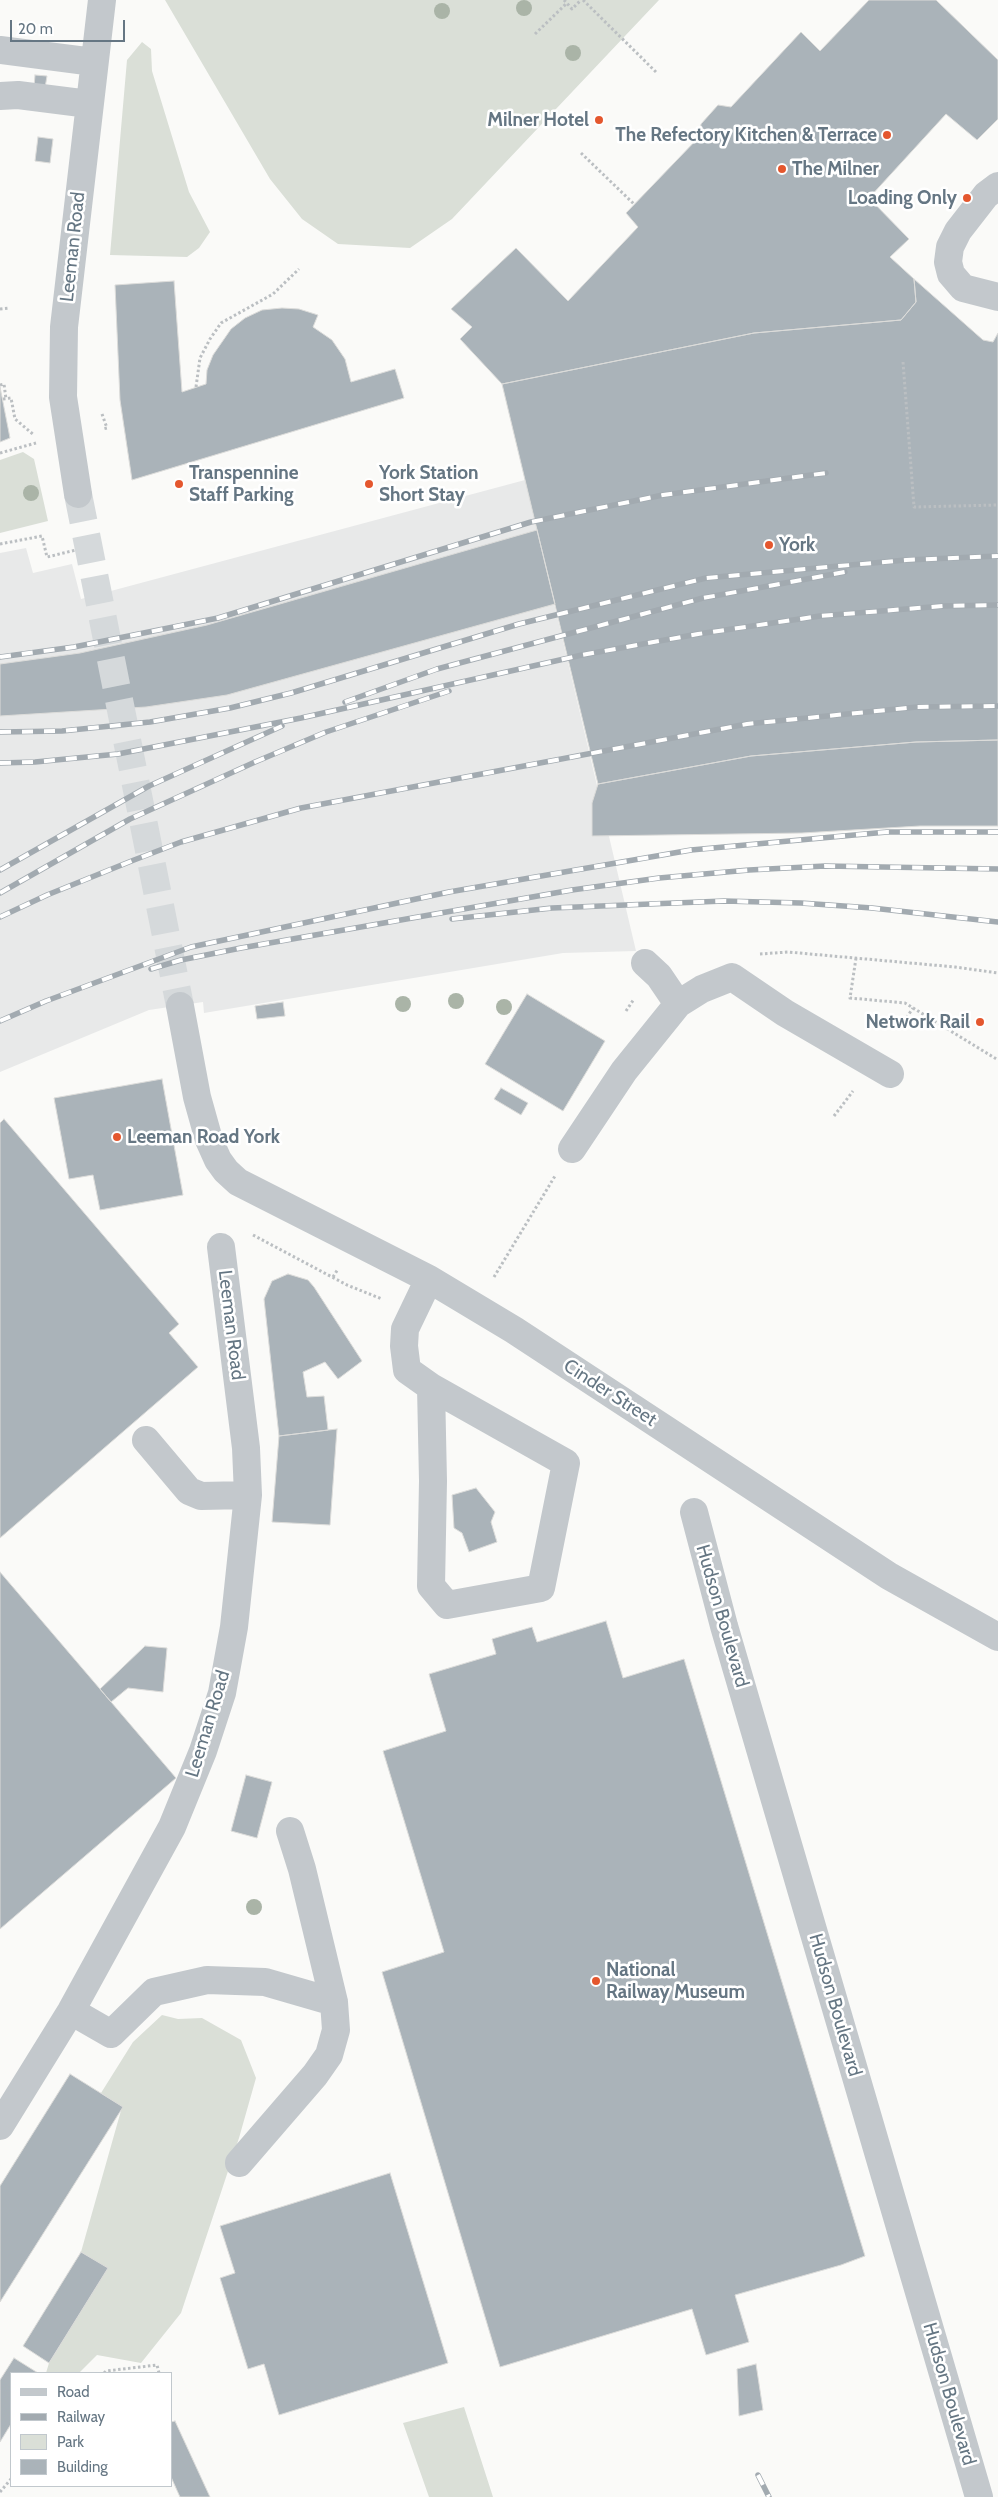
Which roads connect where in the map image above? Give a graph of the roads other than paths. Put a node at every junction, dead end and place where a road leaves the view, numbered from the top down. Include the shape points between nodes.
1 (102, 0) edge
2 (0, 50) edge
3 (94, 62) junction
4 (0, 96) edge
5 (89, 104) junction
6 (998, 186) edge
7 (998, 297) edge
8 (78, 494) tunnel mouth
9 (645, 963) dead end
10 (678, 1004) junction
11 (180, 1006) tunnel mouth
12 (890, 1074) dead end
13 (572, 1149) road end
14 (221, 1246) dead end
15 (429, 1279) junction
16 (431, 1387) junction
17 (146, 1440) dead end
18 (248, 1495) junction
19 (694, 1512) dead end
20 (998, 1637) edge
21 (290, 1831) dead end
22 (334, 2002) junction
23 (71, 2010) junction
24 (0, 2126) edge
25 (238, 2163) dead end
26 (979, 2497) edge

1 - 3 street, Leeman Road
2 - 3 street
3 - 5 street, Leeman Road
4 - 5 street via 18,95
5 - 8 street, Leeman Road via 63,357 63,397
6 - 7 street via 986,195 958,231 948,262 951,274 964,288
9 - 10 street via 659,976
10 - 12 street via 702,989 732,977 785,1013
10 - 13 street via 624,1071
11 - 15 street, Cinder Street via 197,1097 209,1140 226,1171 256,1193 337,1230
14 - 18 street, Leeman Road via 246,1448
15 - 16 street via 405,1328 404,1346 407,1370
15 - 20 street, Cinder Street via 514,1330 890,1576
16 - 16 street via 431,1586 447,1605 541,1588 566,1463
17 - 18 street via 189,1491 201,1496
18 - 23 street, Leeman Road via 234,1626 222,1693 203,1751 172,1827
19 - 26 street, Hudson Boulevard via 722,1619
21 - 22 street
22 - 23 street via 265,1982 206,1980 154,1992 111,2034
22 - 25 street via 336,2030 329,2055 299,2097
23 - 24 street, Leeman Road

